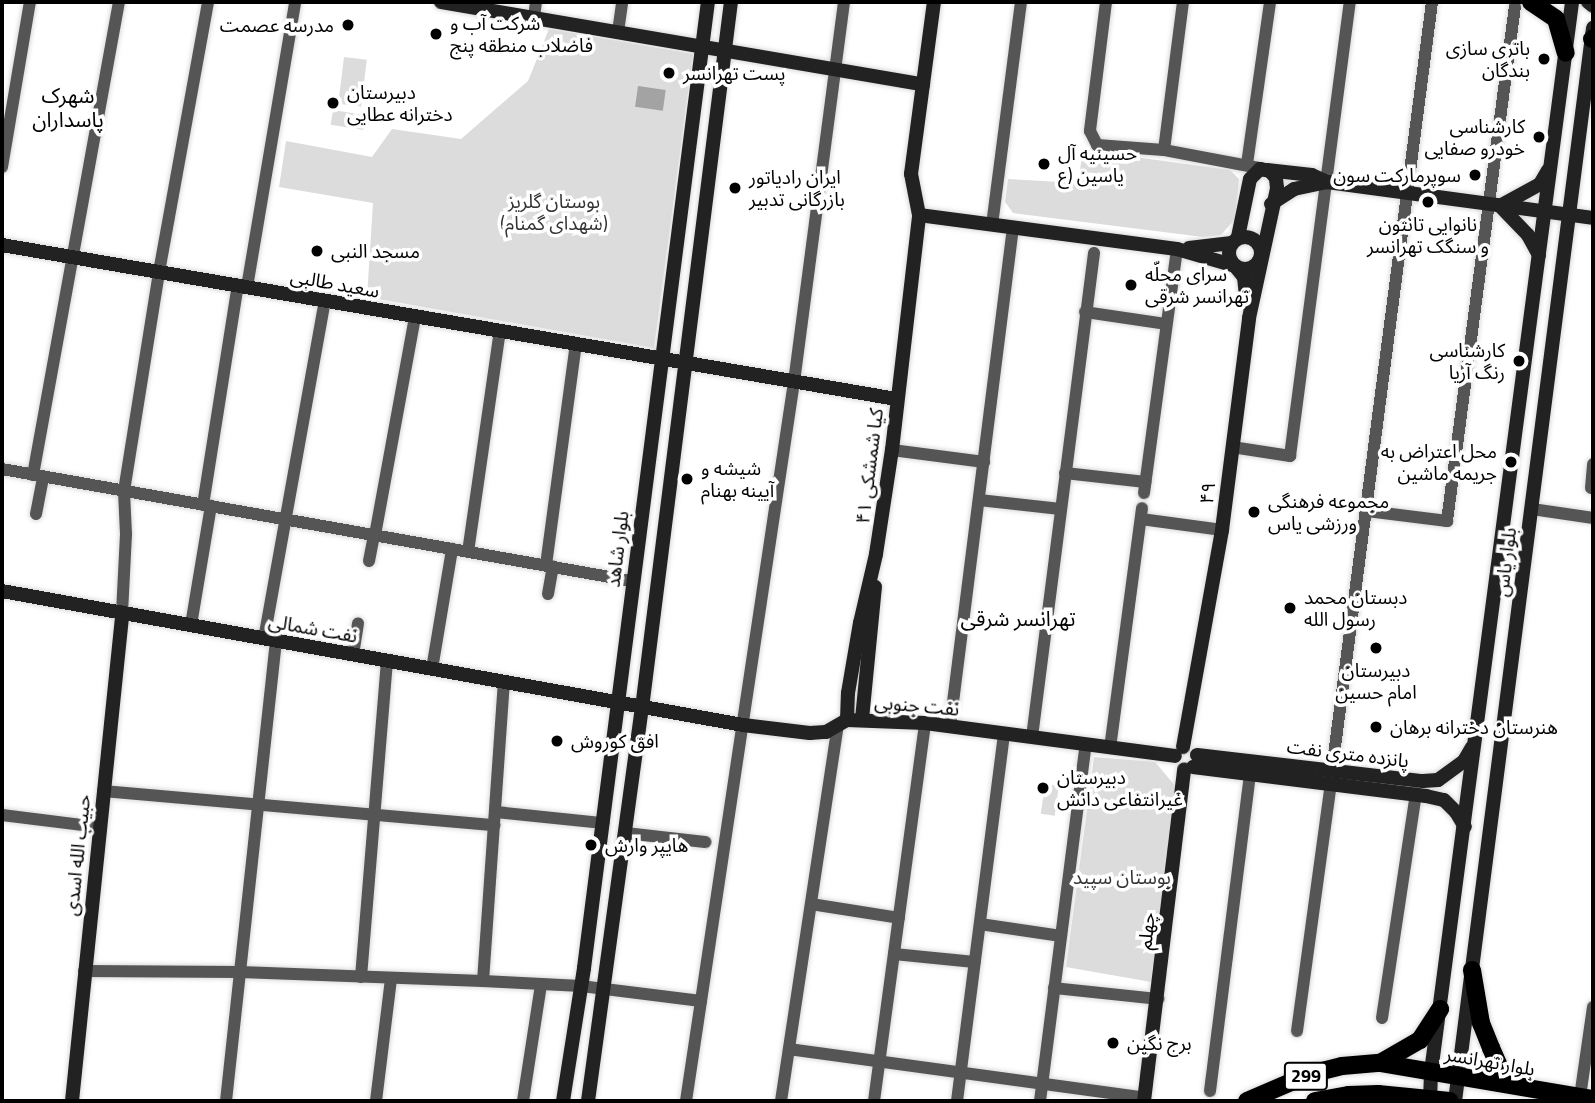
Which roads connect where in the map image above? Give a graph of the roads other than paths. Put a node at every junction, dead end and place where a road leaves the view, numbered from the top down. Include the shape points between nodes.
1 (30, 2) edge
2 (119, 2) edge
3 (208, 2) edge
4 (295, 2) edge
5 (441, 2) edge
6 (536, 2) edge
7 (622, 2) edge
8 (708, 2) edge
9 (731, 2) edge
10 (844, 2) edge
11 (934, 2) edge
12 (1021, 2) edge
13 (1106, 2) edge
14 (1183, 2) edge
15 (1270, 2) edge
16 (1350, 2) edge
17 (1432, 2) edge
18 (1588, 2) edge
19 (1574, 3) edge
20 (465, 4) edge
21 (1523, 4) edge
22 (1593, 6) edge
23 (534, 18) junction
24 (618, 32) junction
25 (1593, 35) edge
26 (702, 46) junction
27 (725, 50) junction
28 (1566, 53) junction
29 (835, 69) junction
30 (923, 84) junction
31 (1164, 150) junction
32 (1247, 164) junction
33 (2, 166) edge
34 (1551, 166) junction
35 (1265, 169) junction
36 (1327, 182) junction
37 (1408, 193) junction
38 (1271, 204) junction
39 (1494, 205) junction
40 (1545, 212) junction
41 (919, 215) junction
42 (1569, 215) junction
43 (1593, 218) edge
44 (992, 225) junction
45 (1013, 228) junction
46 (1235, 240) junction
47 (2, 245) edge
48 (1177, 249) junction
49 (1094, 253) dead end
50 (1261, 255) junction
51 (1539, 255) junction
52 (73, 257) junction
53 (1235, 266) junction
54 (159, 272) junction
55 (243, 286) junction
56 (325, 300) junction
57 (1085, 312) junction
58 (415, 316) junction
59 (1249, 318) junction
60 (1166, 324) junction
61 (500, 331) junction
62 (576, 344) junction
63 (661, 359) junction
64 (685, 363) junction
65 (794, 382) junction
66 (896, 399) junction
67 (1232, 447) junction
68 (892, 450) junction
69 (984, 462) junction
70 (1593, 464) edge
71 (2, 469) edge
72 (1065, 473) junction
73 (38, 476) junction
74 (1591, 488) dead end
75 (124, 491) junction
76 (979, 499) junction
77 (1507, 505) junction
78 (207, 506) junction
79 (1061, 509) junction
80 (1532, 509) junction
81 (1367, 511) junction
82 (36, 514) dead end
83 (1593, 518) edge
84 (285, 519) junction
85 (1222, 530) junction
86 (374, 535) junction
87 (452, 549) junction
88 (468, 552) junction
89 (369, 561) dead end
90 (550, 566) junction
91 (632, 580) junction
92 (2, 591) edge
93 (548, 594) dead end
94 (122, 613) junction
95 (358, 623) dead end
96 (191, 625) junction
97 (270, 640) junction
98 (353, 655) junction
99 (387, 661) junction
100 (432, 669) junction
101 (504, 682) junction
102 (618, 703) junction
103 (642, 708) junction
104 (849, 722) junction
105 (925, 723) junction
106 (743, 725) junction
107 (950, 726) junction
108 (1004, 733) junction
109 (1032, 737) junction
110 (1476, 740) junction
111 (1086, 744) junction
112 (1110, 748) junction
113 (1187, 757) junction
114 (1251, 767) junction
115 (1331, 777) junction
116 (1416, 787) junction
117 (103, 791) junction
118 (258, 804) junction
119 (374, 814) junction
120 (2, 815) edge
121 (495, 819) junction
122 (603, 823) junction
123 (99, 827) junction
124 (1465, 827) junction
125 (625, 833) junction
126 (705, 842) dead end
127 (811, 904) junction
128 (899, 918) junction
129 (980, 924) junction
130 (1061, 936) junction
131 (894, 954) junction
132 (975, 962) junction
133 (1472, 970) junction
134 (83, 971) junction
135 (240, 972) junction
136 (361, 977) junction
137 (391, 978) junction
138 (483, 981) junction
139 (541, 985) junction
140 (581, 986) junction
141 (1055, 988) junction
142 (605, 989) junction
143 (1158, 999) junction
144 (701, 1001) junction
145 (1593, 1007) edge
146 (1440, 1009) junction
147 (1382, 1018) dead end
148 (1297, 1031) dead end
149 (1591, 1037) edge
150 (789, 1049) junction
151 (880, 1062) junction
152 (1374, 1063) junction
153 (1431, 1072) junction
154 (961, 1073) junction
155 (1457, 1075) junction
156 (1042, 1084) junction
157 (1527, 1090) junction
158 (1210, 1091) dead end
159 (1378, 1094) junction
160 (1587, 1098) edge
161 (1145, 1100) edge
162 (1430, 1100) edge
163 (72, 1101) edge
164 (226, 1101) edge
165 (376, 1101) edge
166 (523, 1101) edge
167 (563, 1101) edge
168 (588, 1101) edge
169 (686, 1101) edge
170 (781, 1101) edge
171 (874, 1101) edge
172 (957, 1101) edge
173 (1040, 1101) edge
174 (1247, 1101) edge
175 (1315, 1101) edge
176 (1398, 1101) edge
177 (1452, 1101) edge

1 - 33 street
2 - 52 street
3 - 54 street
4 - 55 street
5 - 20 street
6 - 23 street
7 - 24 street
8 - 26 street, بلوار شاهد
9 - 27 street
10 - 29 street
11 - 30 street, ۴۱ کیا شمشکی
12 - 44 street
13 - 31 street via 1090,131 1097,145
14 - 31 street
15 - 32 street
16 - 36 street
17 - 37 street
18 - 22 street
19 - 28 street, بلوار یاس
20 - 23 street
21 - 28 main road via 1556,19
21 - 39 street
23 - 24 street
24 - 26 street
25 - 42 street, بلوار یاس
26 - 27 street
26 - 63 street, بلوار شاهد
27 - 29 street
27 - 64 street
28 - 34 street, بلوار یاس
29 - 30 street
29 - 65 street
30 - 41 street, ۴۱ کیا شمشکی via 911,174
31 - 32 street
32 - 35 street
34 - 39 street via 1540,184
34 - 40 street, بلوار یاس
35 - 36 street via 1312,175
35 - 38 street via 1274,174 1277,183
35 - 46 street via 1250,179
36 - 37 street
36 - 38 street via 1294,190
36 - 67 street via 1290,456
37 - 39 street
37 - 81 street
38 - 50 street
39 - 40 street
39 - 51 street via 1528,234
39 - 81 street via 1447,521
40 - 42 street
40 - 51 street, بلوار یاس
41 - 44 street
41 - 66 street, ۴۱ کیا شمشکی
42 - 43 street
42 - 80 street, بلوار یاس
44 - 45 street
45 - 48 street
45 - 69 street
46 - 48 street
46 - 50 street via 1255,240
46 - 53 street via 1230,259
47 - 52 street, سعید طالبی
48 - 53 street
48 - 60 street
49 - 57 street
50 - 53 street via 1251,268
50 - 59 street
51 - 77 street, بلوار یاس
52 - 54 street, سعید طالبی
52 - 73 street
53 - 59 street via 1244,277
54 - 55 street, سعید طالبی
54 - 75 street
55 - 56 street, سعید طالبی
55 - 78 street
56 - 58 street, سعید طالبی
56 - 84 street
57 - 60 street
57 - 72 street
58 - 61 street, سعید طالبی
58 - 86 street
59 - 67 street, ۴۹
60 - 72 street via 1145,488
61 - 62 street, سعید طالبی
61 - 88 street
62 - 63 street, سعید طالبی
62 - 90 street
63 - 64 street, سعید طالبی
63 - 91 street, بلوار شاهد
64 - 65 street, سعید طالبی
64 - 103 street
65 - 66 street, سعید طالبی
65 - 106 street
66 - 68 street, ۴۱ کیا شمشکی
67 - 85 street, ۴۹
68 - 69 street
68 - 104 street, ۴۱ کیا شمشکی via 876,554 874,624
69 - 76 street
70 - 74 street
71 - 73 street
72 - 79 street
73 - 75 street
73 - 82 street
75 - 78 street
75 - 94 street
76 - 79 street
76 - 107 street
77 - 80 street
77 - 110 street, بلوار یاس
78 - 84 street
78 - 96 street
79 - 109 street
80 - 83 street
80 - 133 street, بلوار یاس
81 - 115 street
84 - 86 street
84 - 97 street
85 - 112 street via 1141,513
85 - 113 street, ۴۹
86 - 87 street
86 - 89 street
87 - 88 street
87 - 100 street
88 - 90 street
90 - 91 street
90 - 93 street
91 - 102 street, بلوار شاهد
92 - 94 street, نفت شمالی
94 - 96 street, نفت شمالی
94 - 117 street, حبیب الله اسدی
95 - 98 street
96 - 97 street, نفت شمالی
97 - 98 street, نفت شمالی
97 - 118 street
98 - 99 street, نفت شمالی
99 - 100 street, نفت شمالی
99 - 119 street
100 - 101 street, نفت شمالی
101 - 102 street, نفت شمالی
101 - 121 street
102 - 103 street, نفت جنوبی
102 - 122 street, بلوار شاهد
103 - 106 street, نفت جنوبی
103 - 125 street
104 - 105 street, نفت جنوبی
104 - 106 street, نفت جنوبی via 810,733
104 - 127 street
105 - 107 street, نفت جنوبی
105 - 128 street
106 - 144 street
107 - 108 street, نفت جنوبی
108 - 109 street, نفت جنوبی
108 - 129 street
109 - 111 street, نفت جنوبی
110 - 116 street, پانزده متری نفت via 1464,761 1437,780
110 - 124 street, بلوار یاس
111 - 112 street, نفت جنوبی
111 - 130 street
112 - 113 street, نفت جنوبی
113 - 114 street, پانزده متری نفت
113 - 143 street, چهلم
114 - 115 street, پانزده متری نفت
114 - 158 street
115 - 116 street, پانزده متری نفت
115 - 148 street
116 - 124 street, پانزده متری نفت via 1444,800
116 - 147 street
117 - 118 street
117 - 123 street, حبیب الله اسدی
118 - 119 street
118 - 135 street
119 - 121 street
119 - 136 street
120 - 123 street
121 - 122 street
121 - 138 street
122 - 140 street, بلوار شاهد
123 - 134 street, حبیب الله اسدی
124 - 146 street, بلوار یاس
125 - 126 street
125 - 142 street
127 - 128 street
127 - 150 street
128 - 131 street
129 - 130 street
129 - 132 street
130 - 141 street
131 - 132 street
131 - 151 street
132 - 154 street
133 - 155 street, بلوار یاس
133 - 157 main road via 1481,1023 1500,1068
134 - 135 street
134 - 163 street, حبیب الله اسدی
135 - 136 street
135 - 164 street
136 - 137 street
137 - 138 street
137 - 165 street
138 - 139 street
139 - 140 street
139 - 166 street
140 - 142 street
140 - 167 street, بلوار شاهد
141 - 143 street
141 - 156 street
142 - 144 street
142 - 168 street
143 - 161 street, چهلم
144 - 169 street
145 - 149 street
146 - 152 main road via 1420,1041
146 - 153 street, بلوار یاس
149 - 160 street
150 - 151 street
150 - 170 street
151 - 154 street
151 - 171 street
152 - 153 main road, بلوار تهرانسر / 299
152 - 159 main road via 1398,1076 1395,1089
152 - 174 main road, بلوار تهرانسر / 299 via 1310,1074
153 - 155 main road, بلوار تهرانسر / 299
153 - 162 street, بلوار یاس
154 - 156 street
154 - 172 street
155 - 157 main road, بلوار تهرانسر / 299
155 - 177 street, بلوار یاس
156 - 161 street
156 - 173 street
157 - 160 main road, بلوار تهرانسر / 299
159 - 162 main road, 299
159 - 175 main road, 299
159 - 176 main road
162 - 177 main road, 299

